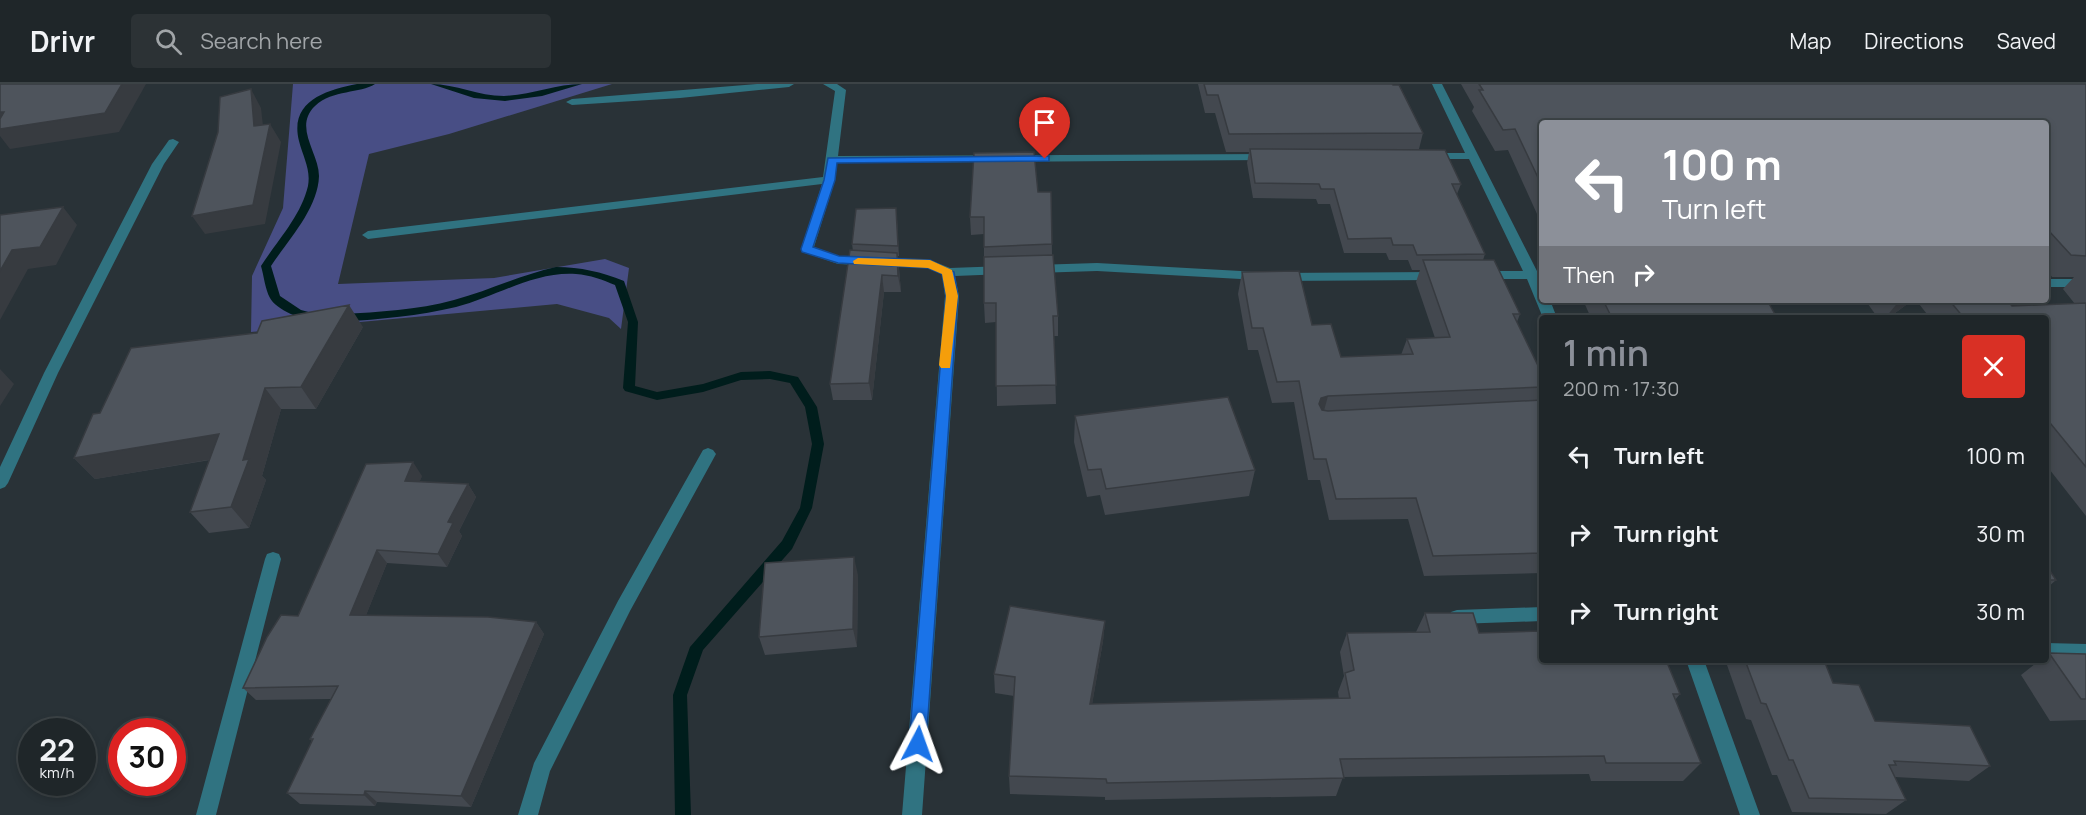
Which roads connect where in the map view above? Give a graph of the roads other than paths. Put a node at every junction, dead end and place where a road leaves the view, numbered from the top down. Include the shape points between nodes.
1 (789, 84) edge
2 (828, 84) edge
3 (1437, 84) edge
4 (572, 102) dead end
5 (173, 142) dead end
6 (1412, 156) edge
7 (1471, 156) junction
8 (1282, 157) edge
9 (832, 160) junction
10 (829, 180) junction
11 (368, 235) dead end
12 (948, 272) junction
13 (1532, 275) junction
14 (2049, 283) edge
15 (2086, 283) edge
16 (1539, 291) edge
17 (708, 454) dead end
18 (0, 483) edge
19 (273, 559) dead end
20 (1539, 614) edge
21 (1457, 617) edge
22 (2049, 651) edge
23 (2086, 652) edge
24 (1696, 663) edge
25 (206, 815) edge
26 (528, 815) edge
27 (912, 815) edge
28 (1750, 815) edge

1 - 4 street
2 - 9 street via 841,90
3 - 7 street
5 - 18 street via 56,362
6 - 7 street
7 - 13 street
8 - 9 street
9 - 10 street
10 - 11 street
10 - 12 street via 807,249 838,260 930,264
12 - 13 street via 1098,267 1275,277
12 - 27 street via 952,296
13 - 16 street
14 - 15 street
17 - 26 street via 624,606 541,769
19 - 25 street
20 - 21 street
22 - 23 street
24 - 28 street

